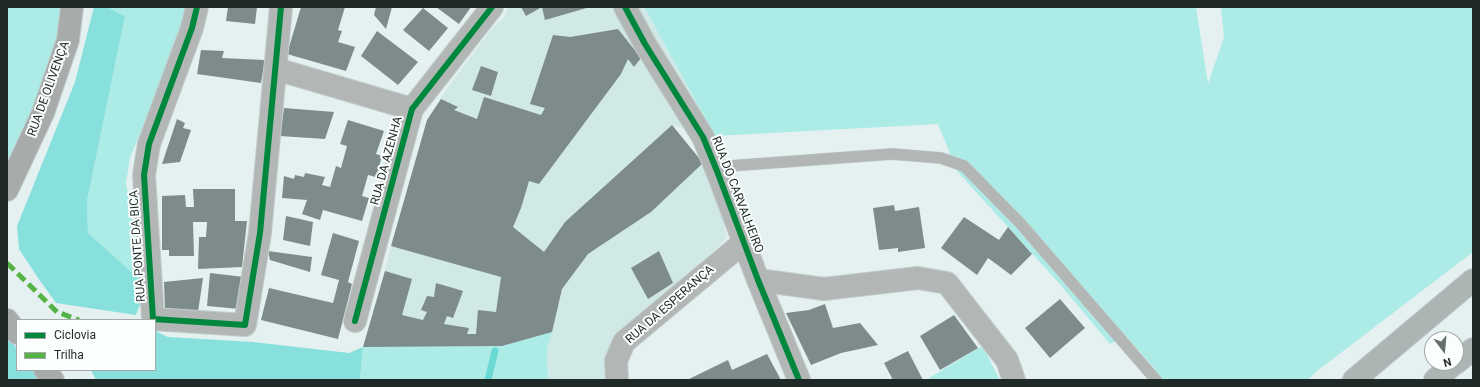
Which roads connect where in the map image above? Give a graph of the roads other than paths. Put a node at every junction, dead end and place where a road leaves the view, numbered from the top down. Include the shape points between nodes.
1 (72, 7) edge
2 (197, 7) edge
3 (281, 7) edge
4 (492, 7) edge
5 (625, 7) edge
6 (276, 69) junction
7 (412, 109) junction
8 (715, 167) junction
9 (7, 190) edge
10 (744, 242) junction
11 (758, 280) junction
12 (1473, 280) edge
13 (153, 319) edge
14 (156, 319) edge
15 (7, 320) edge
16 (354, 321) dead end
17 (16, 332) edge
18 (1473, 348) edge
19 (1464, 356) edge
20 (46, 371) edge
21 (1446, 371) edge
22 (53, 380) edge
23 (617, 380) edge
24 (799, 380) edge
25 (1014, 380) edge
26 (1156, 380) edge
27 (1354, 380) edge
28 (1435, 380) edge

1 - 9 main road, RUA DE OLIVENÇA via 68,40 42,114
2 - 13 street, RUA PONTE DA BICA via 192,28 149,144 144,175
3 - 6 street, RUA PONTE DA BICA
4 - 7 street, RUA DA AZENHA
5 - 8 street, RUA DO CARVALHEIRO via 703,137
6 - 7 street
6 - 14 street, RUA PONTE DA BICA via 260,233 245,325
7 - 16 street, RUA DA AZENHA
8 - 10 street, RUA DO CARVALHEIRO
8 - 26 lane via 892,154 941,158 964,166 1020,223
10 - 11 street, RUA DO CARVALHEIRO
10 - 23 street, RUA DA ESPERANÇA via 624,342 616,361
11 - 24 street, RUA DO CARVALHEIRO
11 - 25 street via 824,289 918,278 947,283 1007,360
12 - 27 highway
15 - 17 main road
18 - 19 highway
20 - 22 main road
21 - 28 highway

